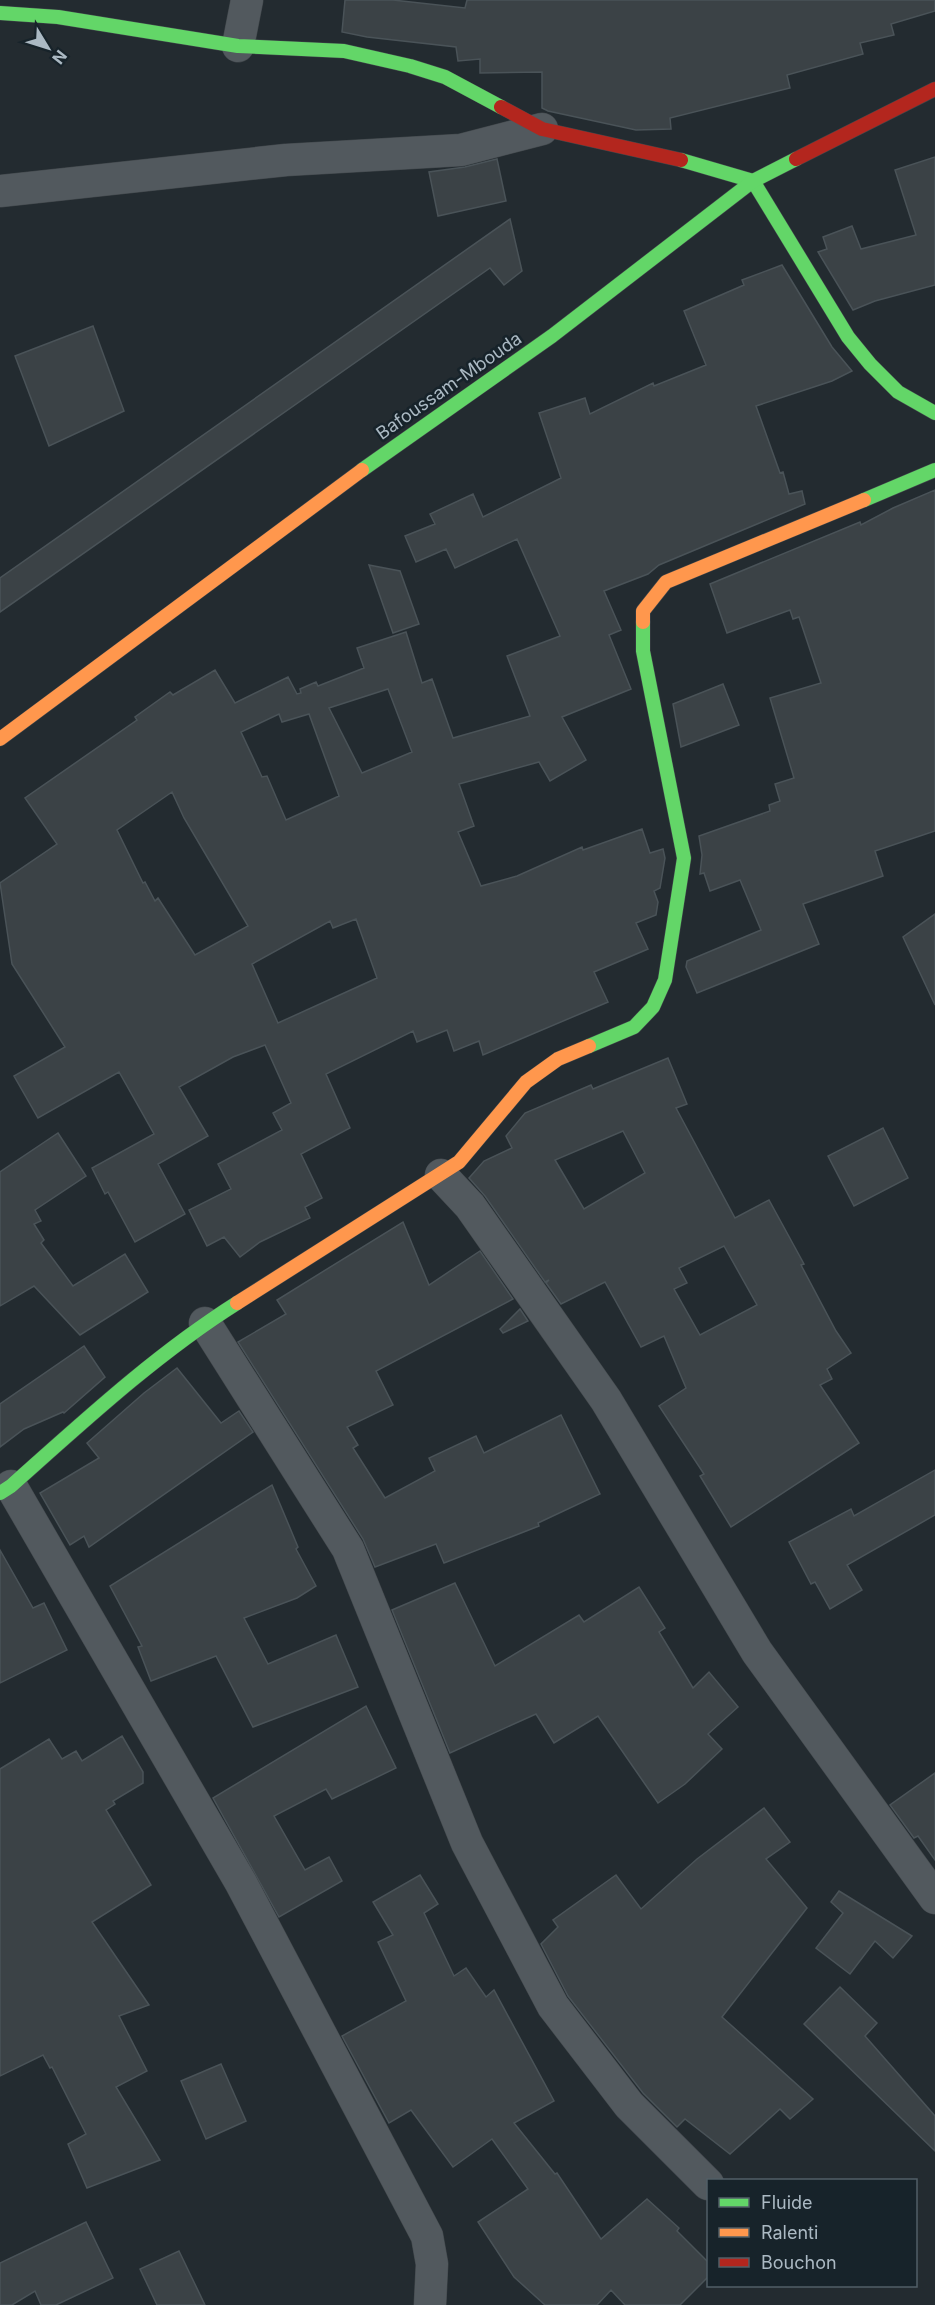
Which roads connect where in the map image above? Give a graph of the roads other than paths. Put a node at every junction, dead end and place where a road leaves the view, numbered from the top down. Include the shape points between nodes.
1 (247, 0) edge
2 (0, 13) edge
3 (238, 46) junction
4 (935, 89) edge
5 (542, 129) junction
6 (753, 181) junction
7 (0, 191) edge
8 (935, 413) edge
9 (935, 470) edge
10 (0, 739) edge
11 (441, 1175) junction
12 (205, 1323) junction
13 (5, 1490) edge
14 (935, 1898) edge
15 (707, 2183) edge
16 (430, 2305) edge

1 - 3 street
2 - 3 main road via 58,17
3 - 5 main road via 344,51 410,66 445,77
4 - 6 main road, Bafoussam-Mbouda
5 - 6 main road via 661,154
5 - 7 street via 461,150 286,160
6 - 8 main road via 848,337 898,392
6 - 10 main road, Bafoussam-Mbouda via 552,336 406,437
9 - 11 main road via 666,582 643,611 643,651 684,858 665,980 653,1007 634,1027 558,1059 526,1082 459,1162
11 - 12 main road
11 - 14 street via 470,1206 606,1400 757,1652
12 - 13 main road via 132,1378
12 - 15 street via 348,1549 467,1844 553,2006 629,2105
13 - 16 street via 241,1883 427,2236 432,2264

